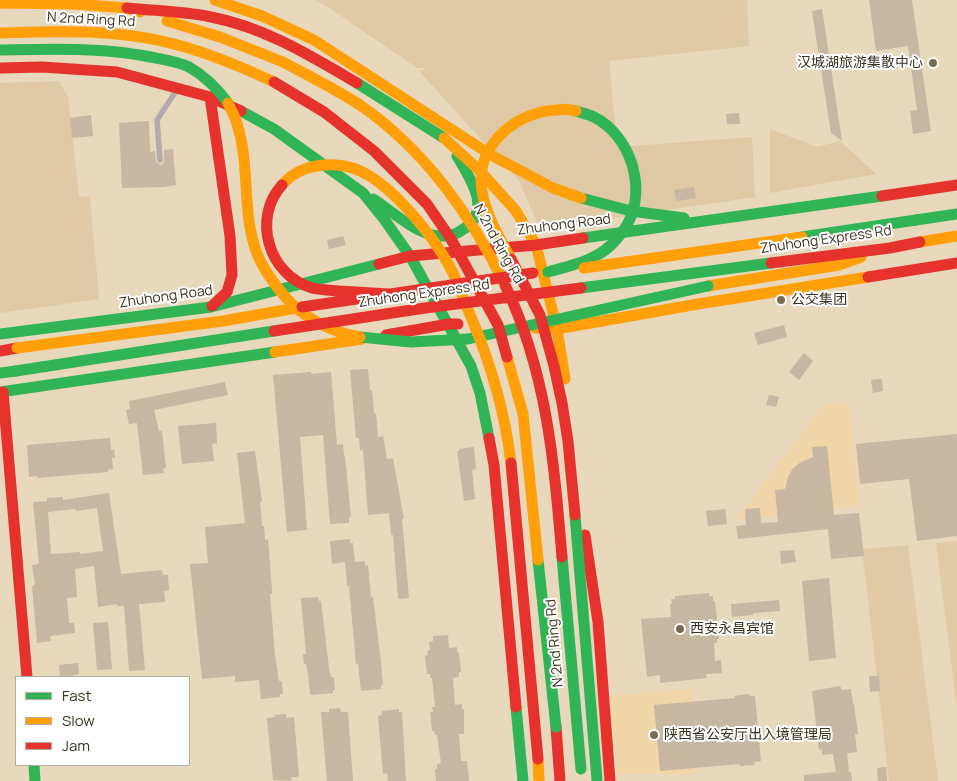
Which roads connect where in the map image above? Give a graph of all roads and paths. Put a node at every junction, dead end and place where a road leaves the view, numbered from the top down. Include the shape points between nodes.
1 (215, 0) edge
2 (0, 3) edge
3 (127, 8) junction
4 (0, 33) edge
5 (0, 50) edge
6 (0, 68) edge
7 (178, 87) junction
8 (210, 97) junction
9 (386, 100) junction
10 (422, 109) junction
11 (444, 138) junction
12 (160, 160) dead end
13 (957, 185) edge
14 (363, 193) junction
15 (957, 214) edge
16 (708, 220) junction
17 (957, 236) edge
18 (536, 245) junction
19 (890, 248) junction
20 (410, 256) junction
21 (957, 263) edge
22 (548, 272) junction
23 (389, 294) junction
24 (211, 307) junction
25 (449, 324) junction
26 (557, 329) junction
27 (0, 334) edge
28 (0, 351) edge
29 (0, 373) edge
30 (1, 392) edge
31 (27, 676) edge
32 (34, 766) edge
33 (581, 775) edge
34 (35, 781) edge
35 (522, 781) edge
36 (540, 781) edge
37 (560, 781) edge
38 (597, 781) edge
39 (610, 781) edge

1 - 10 main road via 314,40
2 - 3 main road, N 2nd Ring Rd
3 - 9 main road via 212,17 260,31
3 - 33 main road, N 2nd Ring Rd, bridge via 220,36 283,62 361,106 422,159 475,227 521,321 547,413
4 - 37 main road, N 2nd Ring Rd, bridge via 110,34 173,44 223,60 274,82 324,112 367,145 427,204 451,239 498,325 523,414
5 - 19 main road, bridge via 92,48 138,54 173,61 216,85 237,121 244,148 249,222 253,241 268,276 302,312 336,331 357,336 419,341 489,336 708,286 839,264
6 - 7 main road via 116,72
7 - 8 main road
7 - 12 lane via 157,120
8 - 14 main road via 274,129
8 - 24 main road via 230,236 232,275 227,292
9 - 10 main road
9 - 11 main road
10 - 11 main road
10 - 16 main road via 491,155 553,188 631,211
11 - 14 main road via 475,191 476,214 468,228 443,236 432,235
11 - 18 main road via 516,211
13 - 16 main road, Zhuhong Road
14 - 20 main road
15 - 22 main road, Zhuhong Express Rd, bridge
16 - 18 main road, Zhuhong Road
17 - 19 main road, Zhuhong Express Rd, bridge
18 - 20 main road, Zhuhong Road
18 - 26 main road
19 - 29 main road, Zhuhong Express Rd, bridge via 425,308
20 - 24 main road, Zhuhong Road
20 - 25 main road
21 - 26 main road
22 - 23 main road, Zhuhong Express Rd, bridge
22 - 38 main road, bridge via 588,260 610,246 628,225 636,200 632,159 618,136 597,118 557,108 521,118 511,126 494,143 481,178 484,202 494,228 539,314 562,404 574,503
23 - 28 main road, Zhuhong Express Rd, bridge via 223,321
23 - 36 main road, bridge via 307,287 282,268 269,244 266,212 270,200 286,178 312,164 328,163 345,165 376,179 390,189 423,227 452,273 488,359 508,440
24 - 27 main road, Zhuhong Road
25 - 26 main road
25 - 30 main road
25 - 35 main road via 471,366 480,393 494,465
26 - 39 main road via 598,622
30 - 31 main road
32 - 34 main road

